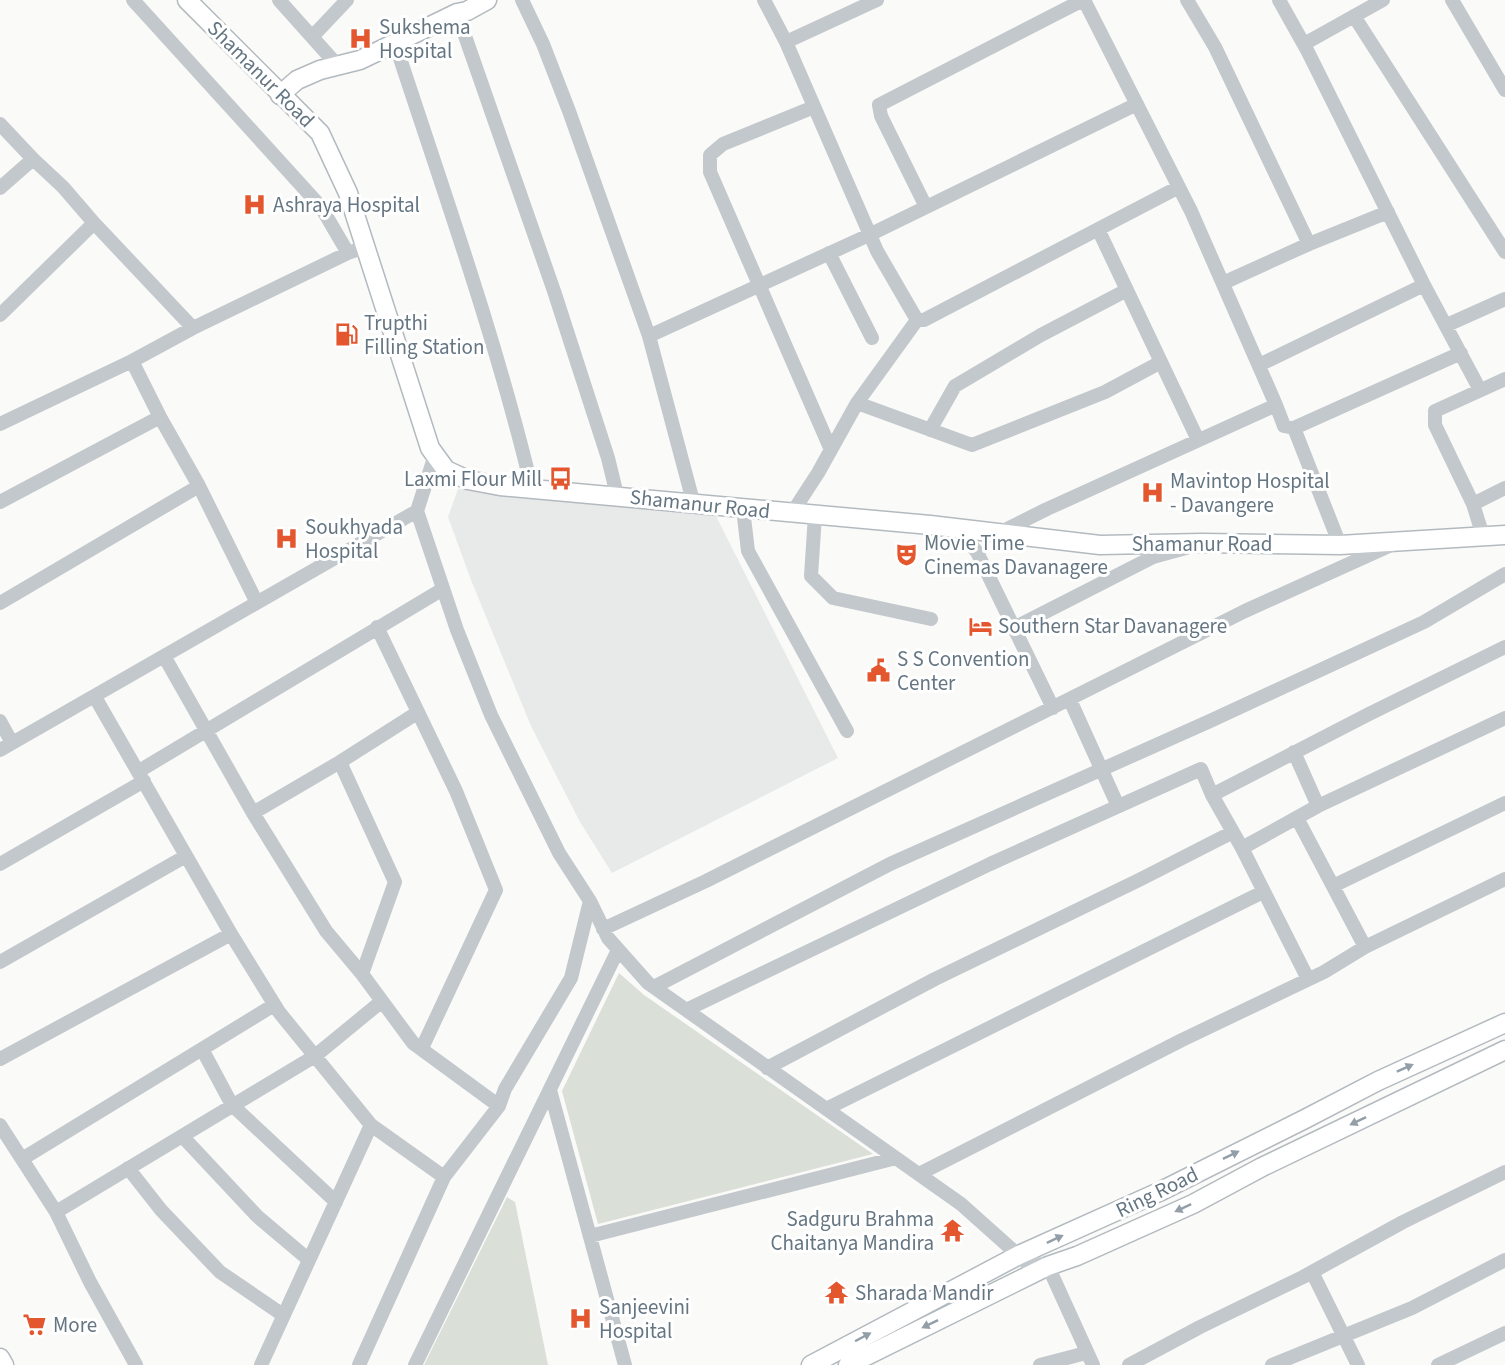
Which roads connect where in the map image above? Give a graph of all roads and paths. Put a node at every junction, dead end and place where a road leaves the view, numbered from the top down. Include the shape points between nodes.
1 (133, 0) edge
2 (187, 0) edge
3 (279, 0) edge
4 (347, 0) edge
5 (487, 0) edge
6 (522, 0) edge
7 (764, 0) edge
8 (877, 0) edge
9 (1083, 0) edge
10 (1187, 0) edge
11 (1279, 0) edge
12 (1383, 0) edge
13 (1452, 0) edge
14 (458, 13) junction
15 (1354, 16) junction
16 (312, 37) junction
17 (786, 42) junction
18 (395, 43) junction
19 (1304, 44) junction
20 (338, 66) junction
21 (1505, 90) edge
22 (280, 95) junction
23 (1137, 104) junction
24 (814, 106) junction
25 (0, 124) edge
26 (33, 159) junction
27 (1179, 187) junction
28 (0, 188) edge
29 (926, 207) junction
30 (1388, 212) junction
31 (94, 223) junction
32 (1098, 229) junction
33 (869, 235) junction
34 (1309, 244) junction
35 (365, 247) junction
36 (1505, 252) edge
37 (348, 253) junction
38 (829, 253) junction
39 (1223, 284) junction
40 (759, 285) junction
41 (1424, 285) junction
42 (1127, 290) junction
43 (1505, 299) edge
44 (0, 315) edge
45 (917, 320) junction
46 (1447, 325) junction
47 (193, 328) junction
48 (649, 336) junction
49 (872, 338) dead end
50 (1461, 353) junction
51 (132, 361) junction
52 (1161, 362) junction
53 (1259, 365) junction
54 (1505, 379) edge
55 (1480, 390) junction
56 (857, 403) junction
57 (1276, 405) junction
58 (160, 417) junction
59 (0, 424) edge
60 (1294, 428) junction
61 (930, 430) junction
62 (1198, 440) junction
63 (831, 450) junction
64 (435, 455) junction
65 (200, 486) junction
66 (1505, 488) edge
67 (532, 489) junction
68 (617, 495) junction
69 (0, 502) edge
70 (1473, 504) junction
71 (694, 505) junction
72 (743, 508) junction
73 (417, 511) junction
74 (792, 513) junction
75 (815, 515) junction
76 (957, 528) junction
77 (999, 533) junction
78 (1505, 535) edge
79 (1483, 536) junction
80 (1402, 540) junction
81 (1202, 543) junction
82 (1340, 545) junction
83 (1505, 574) edge
84 (443, 589) junction
85 (256, 602) junction
86 (0, 603) edge
87 (931, 619) dead end
88 (377, 627) junction
89 (1014, 628) junction
90 (1505, 646) edge
91 (164, 656) junction
92 (95, 697) junction
93 (1070, 700) junction
94 (1053, 708) junction
95 (417, 713) junction
96 (1505, 718) edge
97 (0, 721) edge
98 (207, 730) junction
99 (847, 731) dead end
100 (6, 747) edge
101 (1294, 752) junction
102 (340, 762) junction
103 (1101, 769) junction
104 (142, 776) junction
105 (1212, 795) junction
106 (1505, 803) edge
107 (1118, 806) junction
108 (1318, 806) junction
109 (253, 813) junction
110 (1297, 818) junction
111 (1233, 832) junction
112 (1242, 848) junction
113 (186, 856) junction
114 (0, 864) edge
115 (1505, 879) edge
116 (1333, 886) junction
117 (1263, 892) junction
118 (590, 901) junction
119 (603, 929) junction
120 (231, 934) junction
121 (1365, 947) junction
122 (618, 950) junction
123 (0, 962) edge
124 (362, 974) junction
125 (1308, 979) junction
126 (654, 987) junction
127 (382, 1001) junction
128 (274, 1005) junction
129 (686, 1010) junction
130 (1505, 1023) edge
131 (422, 1048) junction
132 (202, 1049) junction
133 (1505, 1050) edge
134 (315, 1056) junction
135 (0, 1059) edge
136 (767, 1068) junction
137 (550, 1090) junction
138 (232, 1105) junction
139 (499, 1106) junction
140 (826, 1109) junction
141 (0, 1125) edge
142 (371, 1125) junction
143 (183, 1137) junction
144 (896, 1158) junction
145 (22, 1159) junction
146 (128, 1168) junction
147 (1505, 1172) edge
148 (919, 1174) junction
149 (444, 1176) junction
150 (336, 1202) junction
151 (56, 1212) junction
152 (590, 1236) junction
153 (1020, 1255) junction
154 (309, 1260) junction
155 (1505, 1260) edge
156 (1048, 1266) junction
157 (1312, 1272) junction
158 (283, 1315) junction
159 (1505, 1333) edge
160 (1344, 1337) junction
161 (0, 1358) edge
162 (1090, 1359) edge
163 (4, 1365) edge
164 (136, 1365) edge
165 (261, 1365) edge
166 (359, 1365) edge
167 (415, 1365) edge
168 (625, 1365) edge
169 (811, 1365) edge
170 (848, 1365) edge
171 (1040, 1365) edge
172 (1129, 1365) edge
173 (1272, 1365) edge
174 (1358, 1365) edge
175 (1438, 1365) edge

1 - 37 street via 321,207
2 - 22 main road, Shamanur Road
3 - 16 street
4 - 16 street
5 - 14 main road
6 - 48 street via 543,44
7 - 17 street
8 - 17 street
9 - 23 street
9 - 29 street via 879,105
10 - 34 street via 1215,47
11 - 19 street
12 - 15 street
13 - 21 street
14 - 18 main road
14 - 68 street via 554,291
15 - 19 street
15 - 36 street
16 - 20 street
17 - 24 street
18 - 20 main road
18 - 67 street via 507,390
19 - 30 street
20 - 22 main road via 297,80
22 - 35 main road, Shamanur Road via 320,133 348,193
23 - 27 street
23 - 29 street
24 - 33 street
24 - 40 street via 723,144 710,155 710,172
25 - 26 street
26 - 28 street
26 - 31 street
27 - 32 street
27 - 39 street
29 - 33 street
30 - 34 street
30 - 41 street
31 - 44 street
31 - 47 street
32 - 42 street
32 - 45 street via 924,320
33 - 38 street
33 - 45 street
34 - 39 street
35 - 37 street
35 - 64 main road, Shamanur Road via 421,424
37 - 47 street
38 - 40 street
38 - 49 street
39 - 53 street
40 - 48 street
40 - 63 street
41 - 46 street
41 - 53 street
42 - 52 street
42 - 61 street via 955,386
43 - 46 street
45 - 56 street
46 - 50 street
47 - 51 street
48 - 71 street
50 - 55 street
50 - 60 street
51 - 58 street
51 - 59 street
52 - 61 street via 1105,392 972,446
52 - 62 street
53 - 57 street
54 - 55 street
55 - 70 street via 1435,411 1435,424
56 - 61 street
56 - 63 street
57 - 60 street via 1284,426
57 - 62 street
58 - 65 street
58 - 69 street
60 - 82 street
62 - 77 street
63 - 74 street
64 - 67 main road, Shamanur Road via 446,470 468,480
64 - 73 street
65 - 85 street
65 - 86 street
66 - 70 street
67 - 68 main road, Shamanur Road
68 - 71 main road, Shamanur Road
70 - 79 street
71 - 72 main road, Shamanur Road
72 - 74 main road, Shamanur Road
72 - 99 street via 748,551
73 - 84 street
73 - 85 street
74 - 75 main road, Shamanur Road
75 - 76 main road, Shamanur Road
75 - 87 street via 812,576 833,598
76 - 77 main road, Shamanur Road
76 - 89 street via 977,552
77 - 81 main road, Shamanur Road via 1100,545
78 - 79 main road, Shamanur Road
79 - 80 main road, Shamanur Road
80 - 82 main road, Shamanur Road
80 - 93 street via 1245,611
81 - 82 main road, Shamanur Road
81 - 89 street via 1153,557
83 - 103 street via 1424,622
84 - 88 street
84 - 118 street via 491,715 559,853
85 - 91 street
88 - 95 street
88 - 98 street
89 - 94 street
90 - 101 street
91 - 92 street
91 - 98 street
92 - 100 street
92 - 104 street
93 - 94 street
93 - 103 street
94 - 119 street
95 - 102 street
95 - 131 street via 456,791 496,890
96 - 108 street
97 - 100 street
98 - 104 street
98 - 109 street
101 - 105 street
101 - 108 street
102 - 109 street
102 - 124 street via 395,882
103 - 107 street
103 - 126 street via 890,864
104 - 113 street
104 - 114 street
105 - 107 street via 1201,769
105 - 111 street
106 - 116 street
107 - 129 street
108 - 110 street
109 - 124 street via 326,932
110 - 112 street
110 - 116 street
111 - 112 street
111 - 136 street via 935,979
112 - 117 street
113 - 120 street
113 - 123 street
115 - 121 street
116 - 121 street
117 - 125 street
117 - 140 street
118 - 119 street
118 - 139 street via 571,978 505,1089
119 - 122 street
120 - 128 street
120 - 135 street
121 - 125 street
122 - 126 street
122 - 137 street
124 - 127 street
125 - 148 street
126 - 129 street
127 - 131 street via 413,1043
127 - 134 street
128 - 132 street
128 - 134 street
129 - 136 street
153 -> 130 main road, Ring Road via 1159,1192 1378,1081
131 - 139 street
132 - 138 street
132 - 145 street
133 -> 156 main road, Ring Road via 1183,1209
134 - 138 street
134 - 142 street
136 - 140 street
137 - 152 street
137 - 167 street
138 - 143 street
138 - 150 street
139 - 149 street
140 - 144 street
141 - 145 street
142 - 149 street
142 - 150 street
143 - 146 street
143 - 154 street via 257,1216
144 - 148 street
144 - 152 street
145 - 151 street
146 - 151 street
146 - 158 street via 161,1210 220,1272
147 - 157 street
148 - 153 street
149 - 166 street
150 - 154 street
151 - 164 street
152 - 168 street
153 - 156 street via 1026,1262
169 -> 153 main road, Ring Road
154 - 158 street
155 - 160 street via 1412,1308
156 - 162 street
156 -> 170 main road, Ring Road
157 - 160 street
157 - 172 street
158 - 165 street
159 - 175 street
160 - 173 street
160 - 174 street
161 - 163 main road
162 - 171 street

